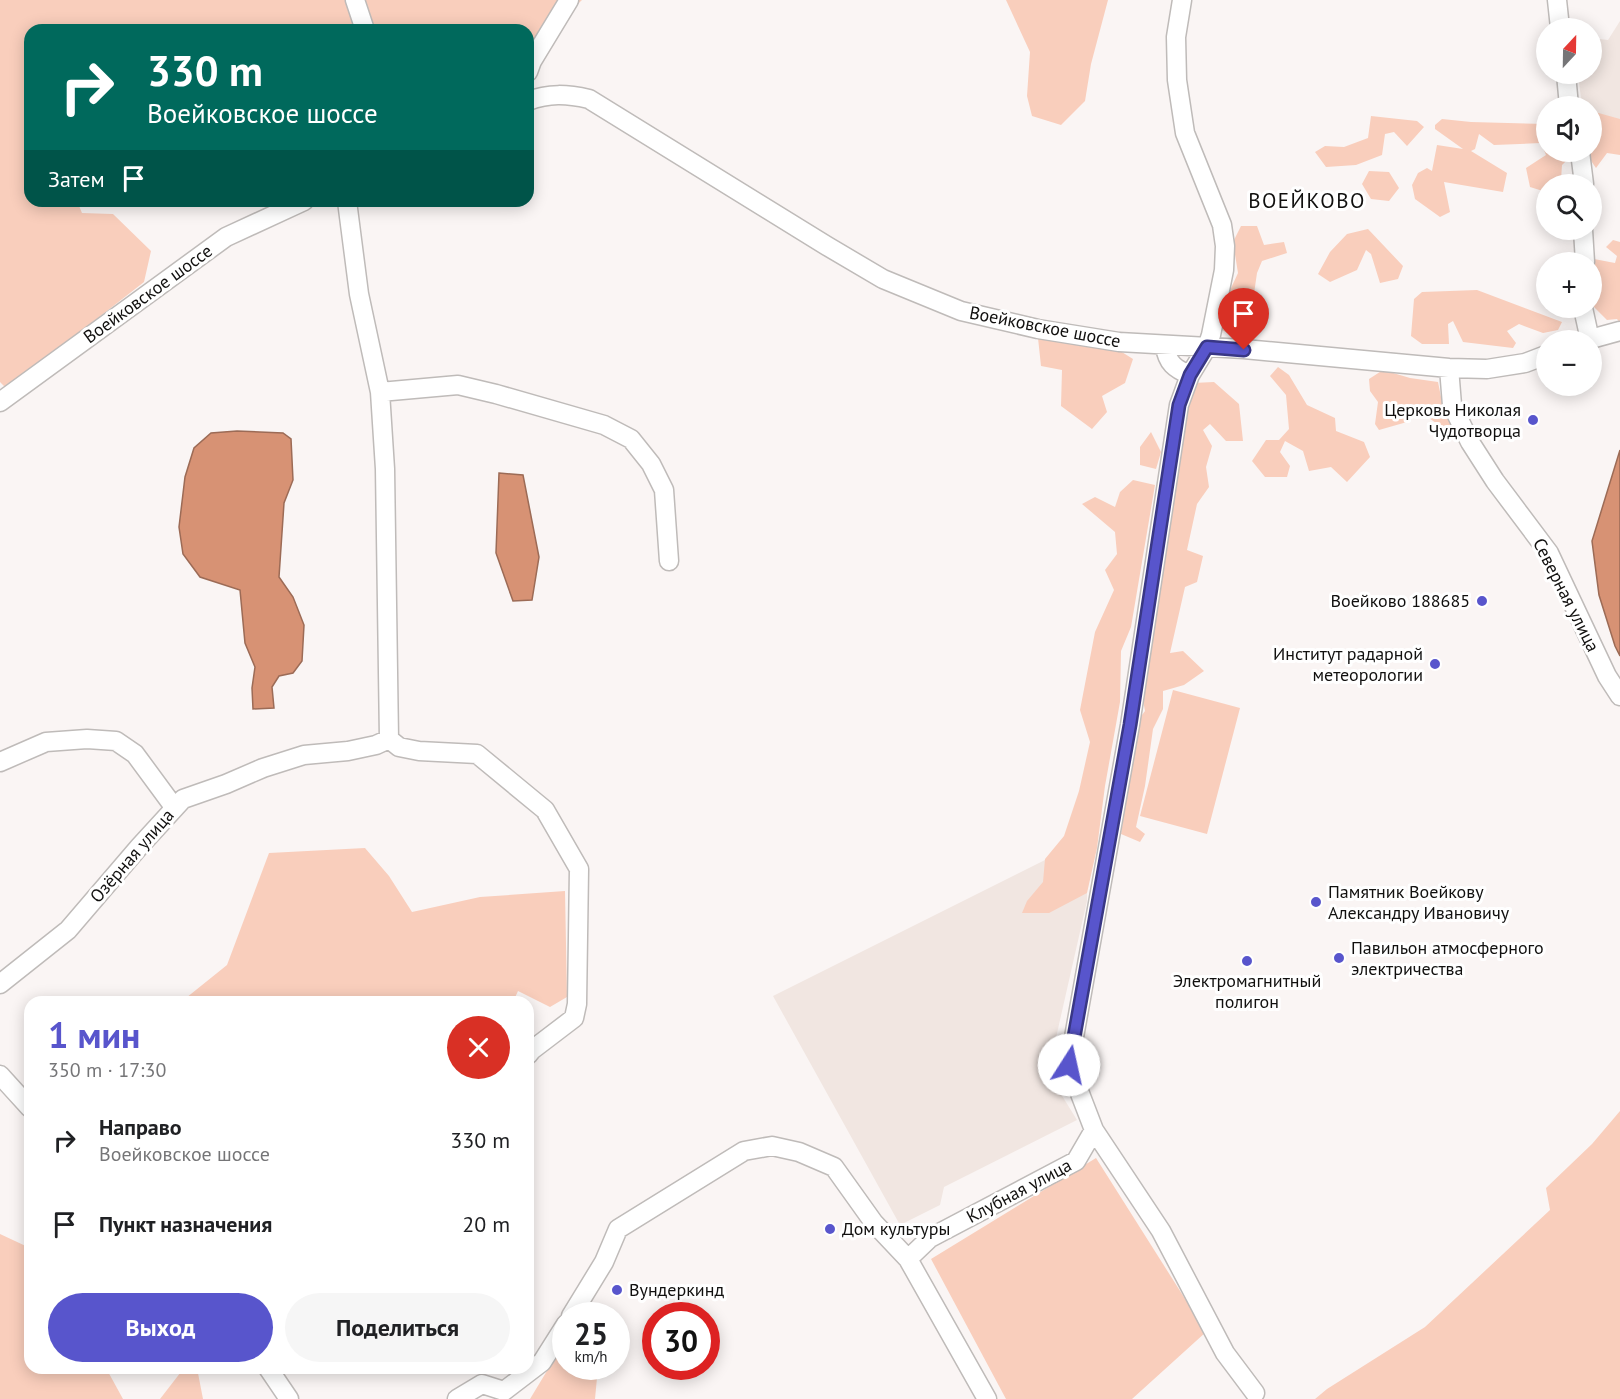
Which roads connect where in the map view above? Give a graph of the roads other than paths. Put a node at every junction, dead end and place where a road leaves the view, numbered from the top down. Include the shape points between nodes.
1 (355, 0) edge
2 (569, 0) edge
3 (1182, 0) edge
4 (1557, 0) edge
5 (1559, 18) edge
6 (363, 24) edge
7 (534, 58) edge
8 (534, 99) edge
9 (291, 207) edge
10 (348, 207) edge
11 (1620, 331) edge
12 (1602, 336) edge
13 (1165, 346) junction
14 (1207, 347) junction
15 (1536, 359) edge
16 (1449, 368) junction
17 (1190, 375) junction
18 (380, 392) junction
19 (0, 402) edge
20 (669, 561) dead end
21 (1620, 696) edge
22 (389, 740) junction
23 (0, 762) edge
24 (174, 807) junction
25 (0, 984) edge
26 (534, 1048) edge
27 (0, 1075) edge
28 (24, 1101) edge
29 (1094, 1130) junction
30 (908, 1259) junction
31 (580, 1302) edge
32 (552, 1346) edge
33 (534, 1368) edge
34 (272, 1374) edge
35 (526, 1374) edge
36 (1255, 1393) dead end
37 (289, 1399) edge
38 (457, 1399) edge
39 (987, 1399) edge

1 - 6 street
2 - 7 street
3 - 14 street via 1176,37 1177,80 1185,133 1222,225 1225,246 1224,270
4 - 5 street
8 - 13 street, Воейковское шоссе via 565,94 589,99 873,273 961,311 1038,329
9 - 19 street, Воейковское шоссе via 226,237
10 - 18 street via 359,294
11 - 12 street
13 - 14 street, Воейковское шоссе
13 - 17 street via 1167,358 1177,370
14 - 16 street, Воейковское шоссе
14 - 17 street
15 - 16 street, Воейковское шоссе via 1487,369
16 - 21 street, Северная улица via 1452,405 1470,442 1549,553
17 - 29 street via 1179,405 1130,725 1069,1065
18 - 20 street via 458,385 604,425 631,439 651,464 664,490
18 - 22 street
22 - 24 street, Озёрная улица via 348,751 304,755 183,799
22 - 26 street via 399,747 419,751 477,754 545,810 579,868 574,1018
23 - 24 street via 46,742 116,741 135,754
24 - 25 street, Озёрная улица via 68,930
27 - 28 street
29 - 30 street, Клубная улица via 1076,1161 930,1238
29 - 36 street via 1161,1231 1225,1353
30 - 31 street via 874,1223 834,1167 772,1146 744,1151 618,1229
30 - 39 street
32 - 33 street
34 - 37 street
35 - 38 street via 504,1391 482,1384

